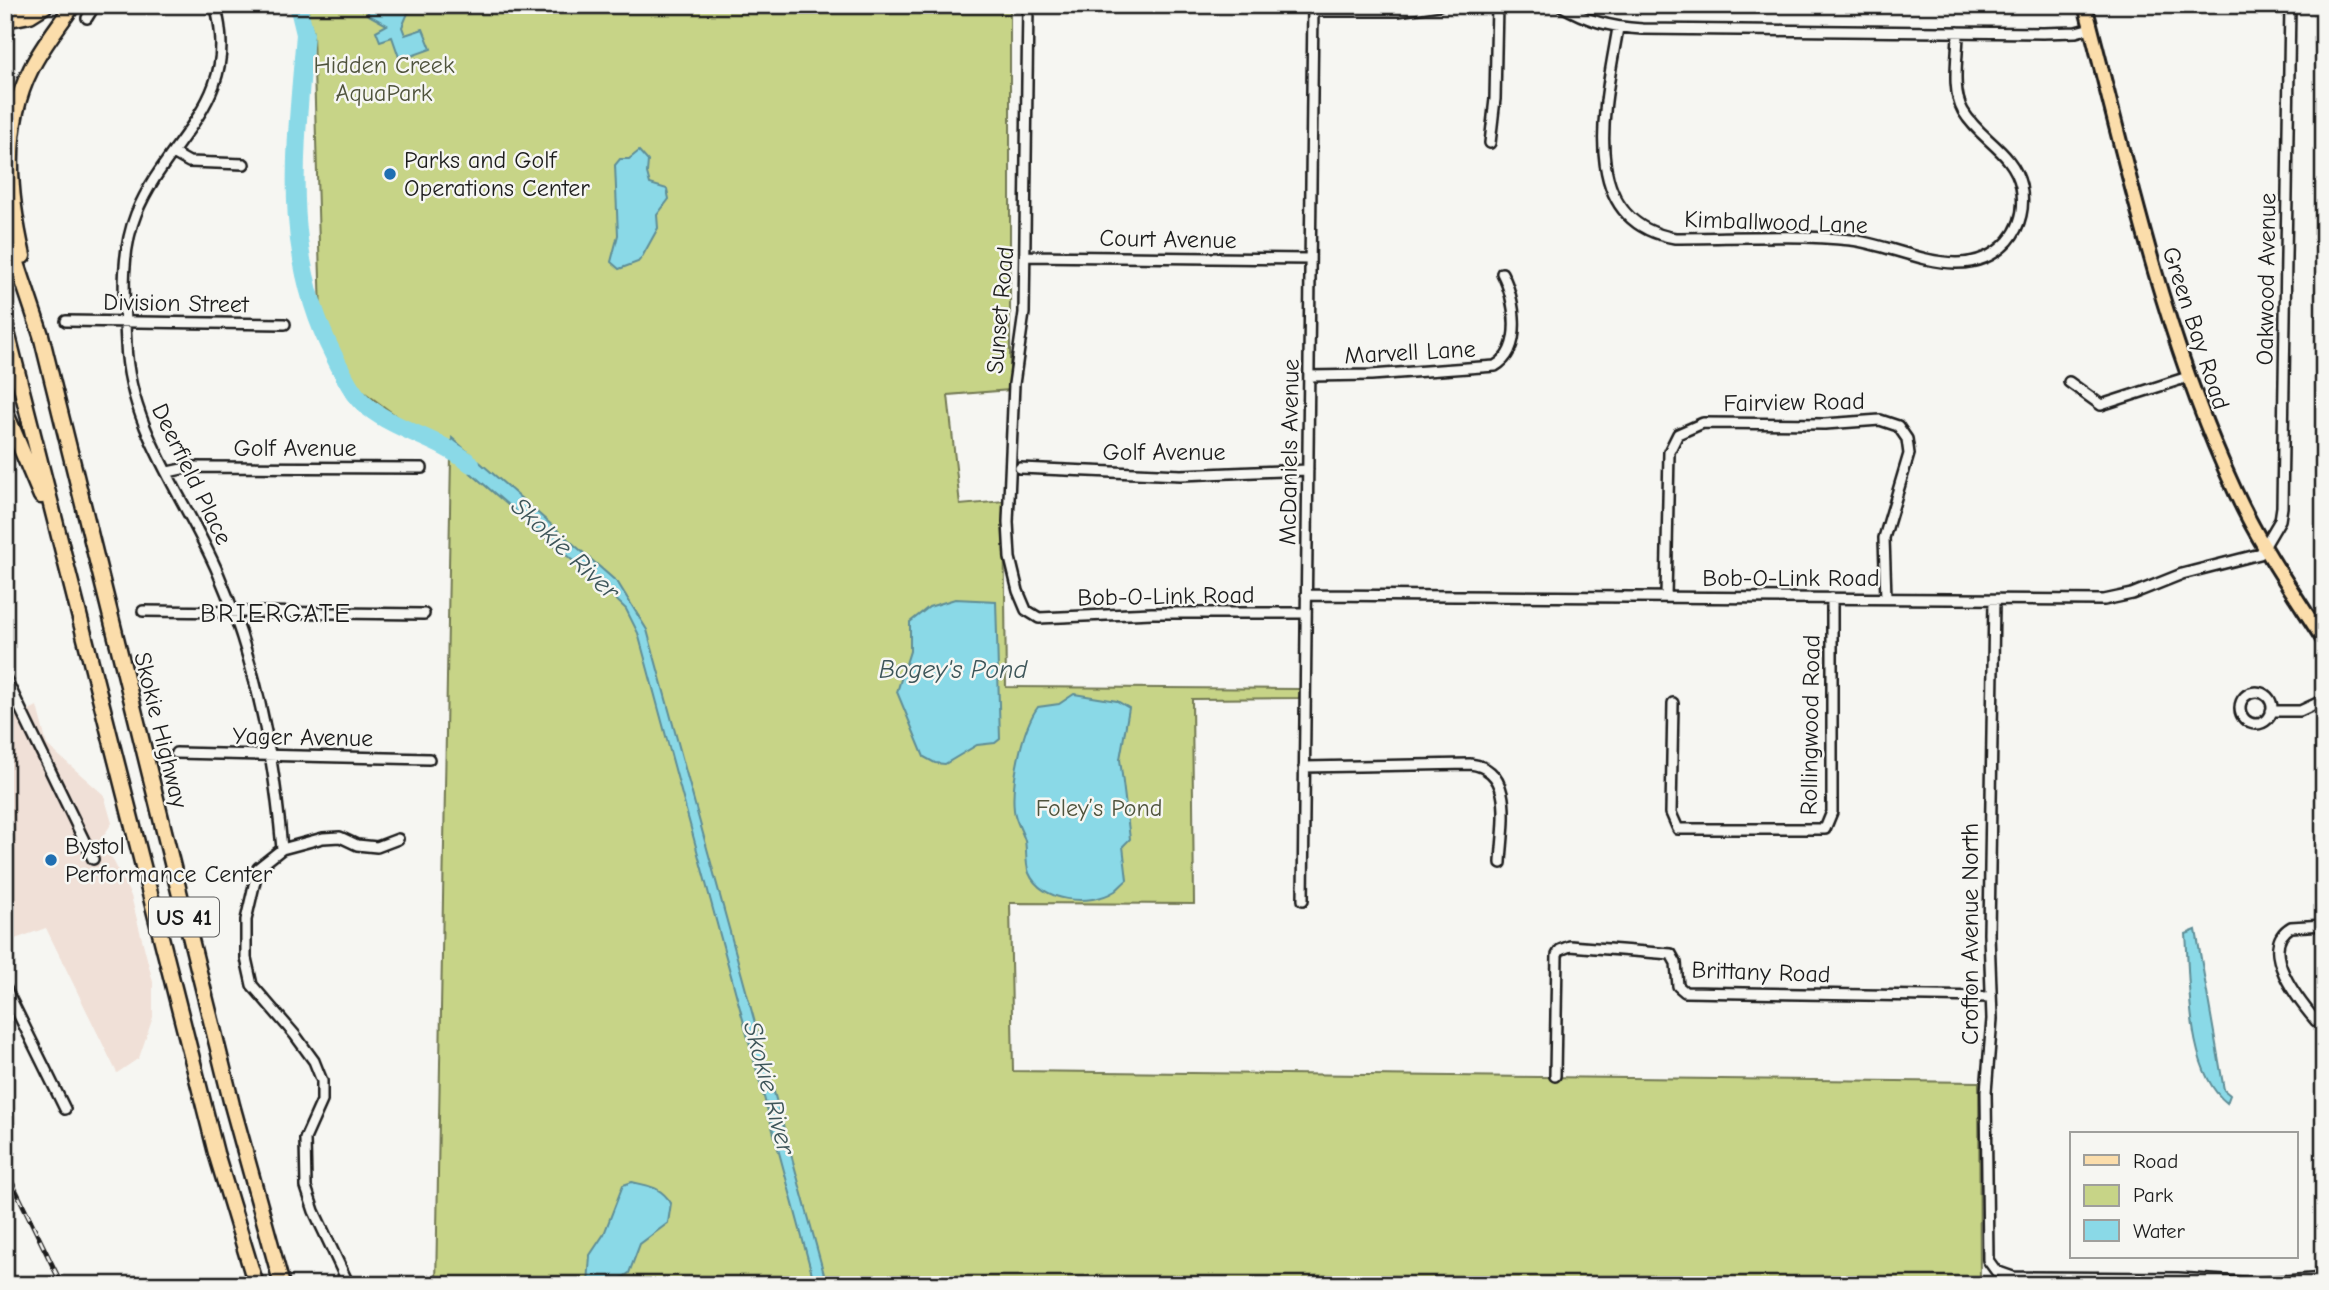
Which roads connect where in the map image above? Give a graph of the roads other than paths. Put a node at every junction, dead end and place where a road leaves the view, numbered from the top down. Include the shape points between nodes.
1 (46, 5) edge
2 (73, 5) edge
3 (95, 5) edge
4 (215, 5) edge
5 (1027, 5) edge
6 (1439, 5) edge
7 (1497, 5) edge
8 (1560, 5) edge
9 (2085, 5) edge
10 (2290, 5) edge
11 (1313, 8) edge
12 (87, 18) dead end
13 (5, 20) edge
14 (1618, 28) junction
15 (2091, 28) junction
16 (1958, 32) junction
17 (1490, 143) dead end
18 (173, 153) junction
19 (244, 164) dead end
20 (5, 228) edge
21 (1026, 256) junction
22 (1310, 259) junction
23 (1502, 273) dead end
24 (66, 321) dead end
25 (125, 321) junction
26 (5, 324) edge
27 (285, 324) dead end
28 (41, 335) junction
29 (1309, 376) junction
30 (2188, 377) junction
31 (2069, 382) dead end
32 (5, 411) edge
33 (422, 468) dead end
34 (1020, 468) dead end
35 (1308, 470) junction
36 (168, 472) junction
37 (2266, 550) junction
38 (1306, 595) junction
39 (1666, 597) junction
40 (1832, 598) junction
41 (1886, 598) junction
42 (1994, 600) junction
43 (77, 606) junction
44 (143, 611) dead end
45 (232, 611) junction
46 (424, 614) dead end
47 (1028, 614) joint
48 (1306, 614) junction
49 (2323, 638) edge
50 (5, 677) edge
51 (2324, 700) edge
52 (1673, 703) dead end
53 (2271, 711) dead end
54 (176, 753) dead end
55 (271, 755) junction
56 (429, 759) dead end
57 (1304, 766) junction
58 (398, 839) dead end
59 (282, 849) junction
60 (93, 859) dead end
61 (1501, 863) dead end
62 (1303, 900) dead end
63 (2324, 925) edge
64 (5, 987) edge
65 (1991, 997) junction
66 (2316, 1021) dead end
67 (1555, 1076) dead end
68 (65, 1109) dead end
69 (2324, 1278) edge
70 (2072, 1281) edge
71 (2235, 1283) edge
72 (256, 1285) edge
73 (282, 1285) edge
74 (349, 1285) edge

1 - 13 highway via 30,15
2 - 28 highway via 33,65 13,127 13,201
3 - 12 street
4 - 18 street, Deerfield Place via 219,68 200,117
5 - 21 street, Sunset Road
6 - 11 street via 1398,12
7 - 17 street
8 - 14 street via 1585,20
9 - 15 main road, Green Bay Road
10 - 37 street, Oakwood Avenue via 2282,508
11 - 22 street, McDaniels Avenue
14 - 16 street
14 - 16 street, Kimballwood Lane via 1606,117 1606,172 1615,202 1639,227 1675,238 1850,240 1949,264 1978,260 2004,245 2021,219 2023,203 2010,161 1969,119 1959,101
15 - 16 street via 2076,32
15 - 30 main road, Green Bay Road via 2148,247
18 - 19 street via 189,162
18 - 25 street, Deerfield Place via 146,191 130,232
20 - 28 highway, Skokie Highway / US 41
21 - 22 street, Court Avenue
21 - 47 street, Sunset Road via 1008,522 1013,573
22 - 29 street, McDaniels Avenue
23 - 29 street, Marvell Lane via 1511,293 1512,343 1495,366
24 - 25 street, Division Street
25 - 27 street, Division Street
25 - 36 street, Deerfield Place via 132,389 149,440
26 - 43 highway, Skokie Highway / US 41
28 - 73 highway, Skokie Highway / US 41 via 232,1105
29 - 35 street, McDaniels Avenue
30 - 31 street via 2101,405
30 - 37 main road, Green Bay Road via 2235,493
32 - 43 highway via 30,465
33 - 36 street, Golf Avenue via 191,467
34 - 35 street, Golf Avenue via 1181,475
35 - 38 street, McDaniels Avenue
36 - 45 street, Deerfield Place
37 - 42 street, Bob-O-Link Road via 2114,599
37 - 49 main road, Green Bay Road
38 - 39 street, Bob-O-Link Road
38 - 48 street, McDaniels Avenue
39 - 40 street, Bob-O-Link Road
39 - 41 street, Fairview Road via 1668,452 1678,434 1703,424 1880,420 1902,431 1909,454 1884,538
40 - 41 street, Bob-O-Link Road
40 - 52 street, Rollingwood Road via 1832,812 1825,830 1678,829 1671,813
41 - 42 street, Bob-O-Link Road
42 - 65 street, Crofton Avenue North
43 - 72 highway, Skokie Highway / US 41 via 216,1153
44 - 45 street
45 - 46 street
45 - 55 street, Deerfield Place via 251,667
47 - 48 street, Bob-O-Link Road via 1039,618
48 - 57 street, McDaniels Avenue
50 - 60 street
51 - 53 street via 2300,711
54 - 55 street, Yager Avenue
55 - 56 street, Yager Avenue
55 - 59 street, Deerfield Place
57 - 61 street via 1470,764 1488,768 1502,788
57 - 62 street, McDaniels Avenue
58 - 59 street via 377,847 340,837 323,838
59 - 74 street via 263,861 254,878 246,920 248,974 256,992 295,1035 319,1071 321,1101 304,1139 306,1187
63 - 66 street via 2291,927 2278,944 2286,983
64 - 68 street
65 - 67 street, Brittany Road via 1685,992 1678,986 1671,954 1570,946 1557,955
65 - 70 street, Crofton Avenue North via 1986,1249 1993,1267 2003,1275
69 - 71 street
70 - 71 street

